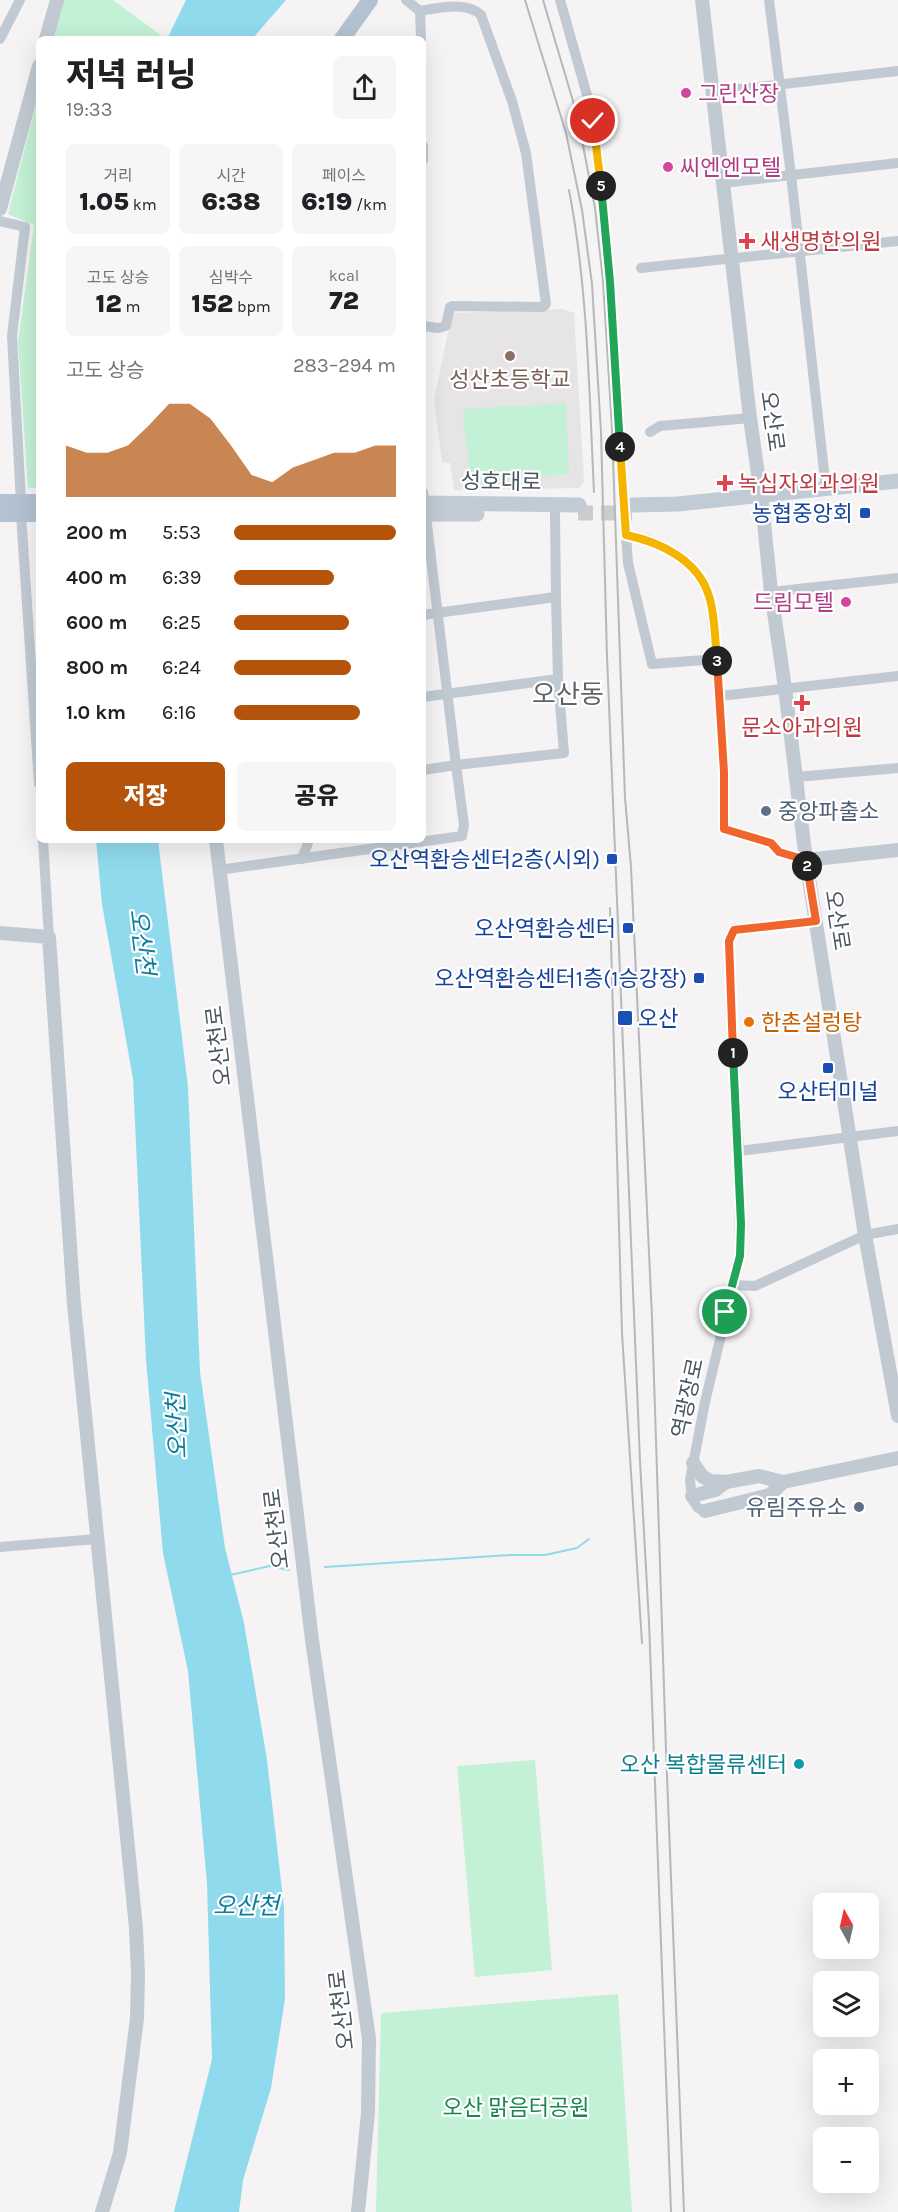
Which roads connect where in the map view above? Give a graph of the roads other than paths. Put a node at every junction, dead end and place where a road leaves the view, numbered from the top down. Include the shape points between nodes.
1 (20, 0) edge
2 (57, 0) edge
3 (370, 0) edge
4 (406, 0) edge
5 (560, 0) edge
6 (702, 0) edge
7 (769, 0) edge
8 (420, 11) junction
9 (47, 36) edge
10 (344, 36) edge
11 (421, 36) edge
12 (0, 39) edge
13 (898, 71) edge
14 (36, 77) edge
15 (780, 85) junction
16 (713, 92) junction
17 (898, 163) edge
18 (791, 175) junction
19 (723, 183) junction
20 (0, 209) edge
21 (0, 220) edge
22 (898, 241) edge
23 (800, 251) junction
24 (732, 258) junction
25 (641, 268) dead end
26 (426, 326) edge
27 (750, 418) junction
28 (650, 432) dead end
29 (898, 481) edge
30 (826, 489) junction
31 (898, 490) edge
32 (762, 499) junction
33 (0, 502) edge
34 (426, 505) edge
35 (426, 505) edge
36 (30, 508) edge
37 (632, 509) tunnel mouth
38 (555, 513) junction
39 (0, 514) edge
40 (426, 523) edge
41 (626, 535) junction
42 (898, 578) edge
43 (771, 592) junction
44 (556, 597) junction
45 (436, 614) junction
46 (426, 615) edge
47 (717, 659) junction
48 (898, 676) edge
49 (558, 679) junction
50 (785, 688) junction
51 (36, 692) edge
52 (446, 694) junction
53 (720, 696) junction
54 (426, 697) edge
55 (456, 765) junction
56 (898, 768) edge
57 (426, 770) edge
58 (796, 777) junction
59 (426, 841) edge
60 (43, 843) edge
61 (216, 843) edge
62 (308, 843) edge
63 (413, 843) edge
64 (898, 850) edge
65 (302, 859) junction
66 (806, 860) junction
67 (219, 870) junction
68 (816, 921) junction
69 (0, 933) edge
70 (49, 937) junction
71 (898, 1131) edge
72 (849, 1136) junction
73 (739, 1151) junction
74 (898, 1229) edge
75 (865, 1235) junction
76 (734, 1285) junction
77 (895, 1387) edge
78 (898, 1416) edge
79 (898, 1458) edge
80 (693, 1463) junction
81 (726, 1482) junction
82 (783, 1482) junction
83 (692, 1496) junction
84 (705, 1511) joint
85 (97, 1539) junction
86 (0, 1547) edge
87 (102, 2212) edge
88 (358, 2212) edge

1 - 12 street
2 - 9 street
3 - 10 main road
4 - 8 street
5 - 41 street via 591,109 605,219
6 - 16 street, 오산로
7 - 15 street
8 - 11 street
8 - 26 street via 458,6 475,9 482,15 526,153 546,304 452,306 446,326
13 - 15 street
14 - 20 street
15 - 16 street
15 - 18 street
16 - 19 street, 오산로
17 - 18 street
18 - 19 street
18 - 23 street
19 - 24 street, 오산로
21 - 36 street via 25,227 12,336
22 - 23 street
23 - 24 street
23 - 30 street
24 - 25 street
24 - 27 street, 오산로
27 - 28 street via 660,426
27 - 32 street, 오산로
29 - 30 main road
30 - 32 main road
31 - 32 main road
32 - 37 main road
32 - 43 street, 오산로
33 - 36 main road
34 - 38 main road, 성호대로 via 578,509
35 - 38 main road, 성호대로
36 - 39 main road
36 - 51 street
38 - 44 street
40 - 45 street
41 - 47 street via 670,550 696,572 710,597
41 - 47 street via 628,563 652,664
42 - 43 street
43 - 50 street, 오산로
44 - 45 street
44 - 49 street
45 - 46 street
45 - 52 street
47 - 53 street
48 - 50 street
49 - 52 street
49 - 55 street via 564,753
50 - 53 street
50 - 58 street, 오산로
52 - 54 street
52 - 55 street
53 - 66 street via 724,829 771,843 779,852
55 - 57 street
55 - 59 street via 462,836
56 - 58 street
58 - 66 street, 오산로
60 - 70 street
61 - 67 street, 오산천로
62 - 65 street
63 - 65 street
64 - 66 street
65 - 67 street
66 - 68 street, 오산로
67 - 88 street, 오산천로 via 312,1640 369,2039 368,2113
68 - 72 street, 오산로
68 - 73 street, 역광장로 via 734,930 729,941
69 - 70 street
70 - 85 street via 74,1304
71 - 72 street
72 - 73 street
72 - 75 street, 오산로
73 - 76 street, 역광장로 via 740,1256
74 - 75 street
75 - 76 street via 755,1286
75 - 77 street, 오산로
76 - 80 street, 역광장로
77 - 78 street, 오산로
79 - 82 street
80 - 81 street via 710,1481
80 - 83 street, 역광장로
81 - 82 street via 759,1476
81 - 83 street via 715,1490
82 - 84 street via 770,1495
83 - 84 street via 698,1508
85 - 86 street
85 - 87 street via 138,1974 137,2018 120,2153

